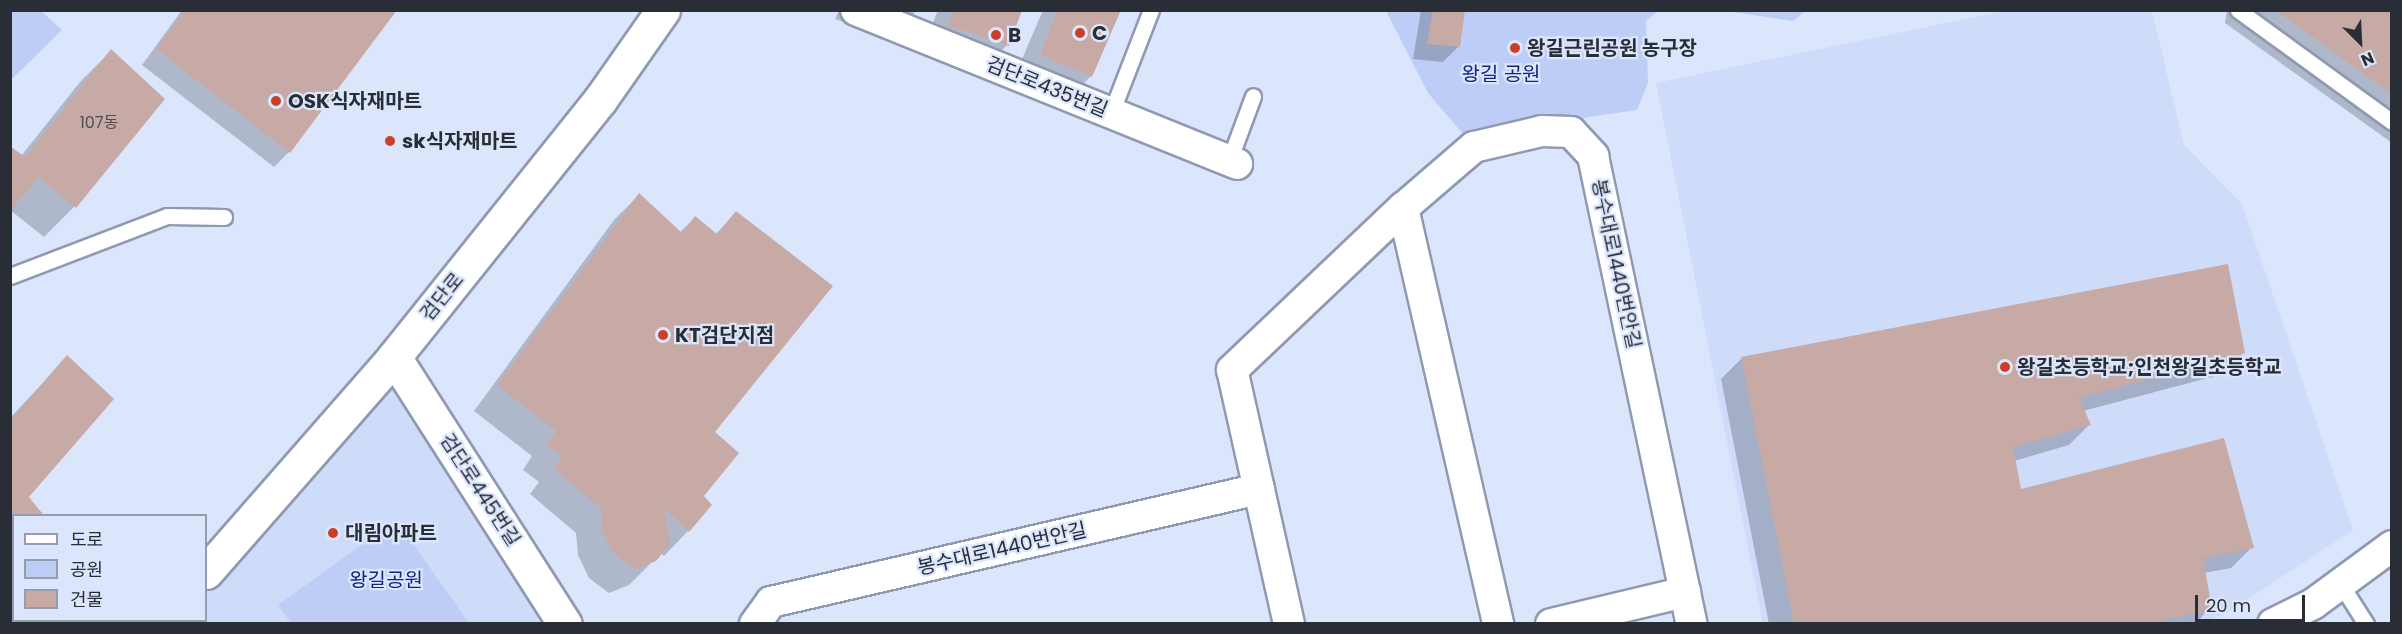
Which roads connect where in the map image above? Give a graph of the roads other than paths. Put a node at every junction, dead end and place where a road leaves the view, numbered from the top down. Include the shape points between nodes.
1 (663, 10) edge
2 (856, 10) edge
3 (1151, 10) edge
4 (2238, 10) edge
5 (1253, 96) dead end
6 (1111, 113) junction
7 (2391, 122) edge
8 (1233, 163) joint
9 (1403, 208) junction
10 (224, 218) dead end
11 (10, 276) edge
12 (394, 357) junction
13 (1259, 489) junction
14 (2391, 546) edge
15 (207, 571) edge
16 (2340, 583) junction
17 (1685, 592) junction
18 (565, 624) edge
19 (755, 624) edge
20 (1289, 624) edge
21 (1498, 624) edge
22 (1551, 624) edge
23 (1692, 624) edge
24 (2273, 624) edge
25 (2366, 624) edge

1 - 12 main road, 검단로 via 600,100
2 - 6 street, 검단로435번길
3 - 6 lane
4 - 7 lane
5 - 8 lane
6 - 8 street, 검단로435번길
9 - 13 street, 봉수대로1440번안길 via 1232,370
9 - 17 street, 봉수대로1440번안길 via 1474,147 1542,131 1571,132 1593,156
9 - 21 street
10 - 11 lane via 167,216
12 - 15 main road, 검단로
12 - 18 main road, 검단로445번길
13 - 19 street, 봉수대로1440번안길 via 771,602
13 - 20 street, 봉수대로1440번안길
14 - 16 street
16 - 24 street via 2313,604
16 - 25 lane
17 - 22 street
17 - 23 street, 봉수대로1440번안길

